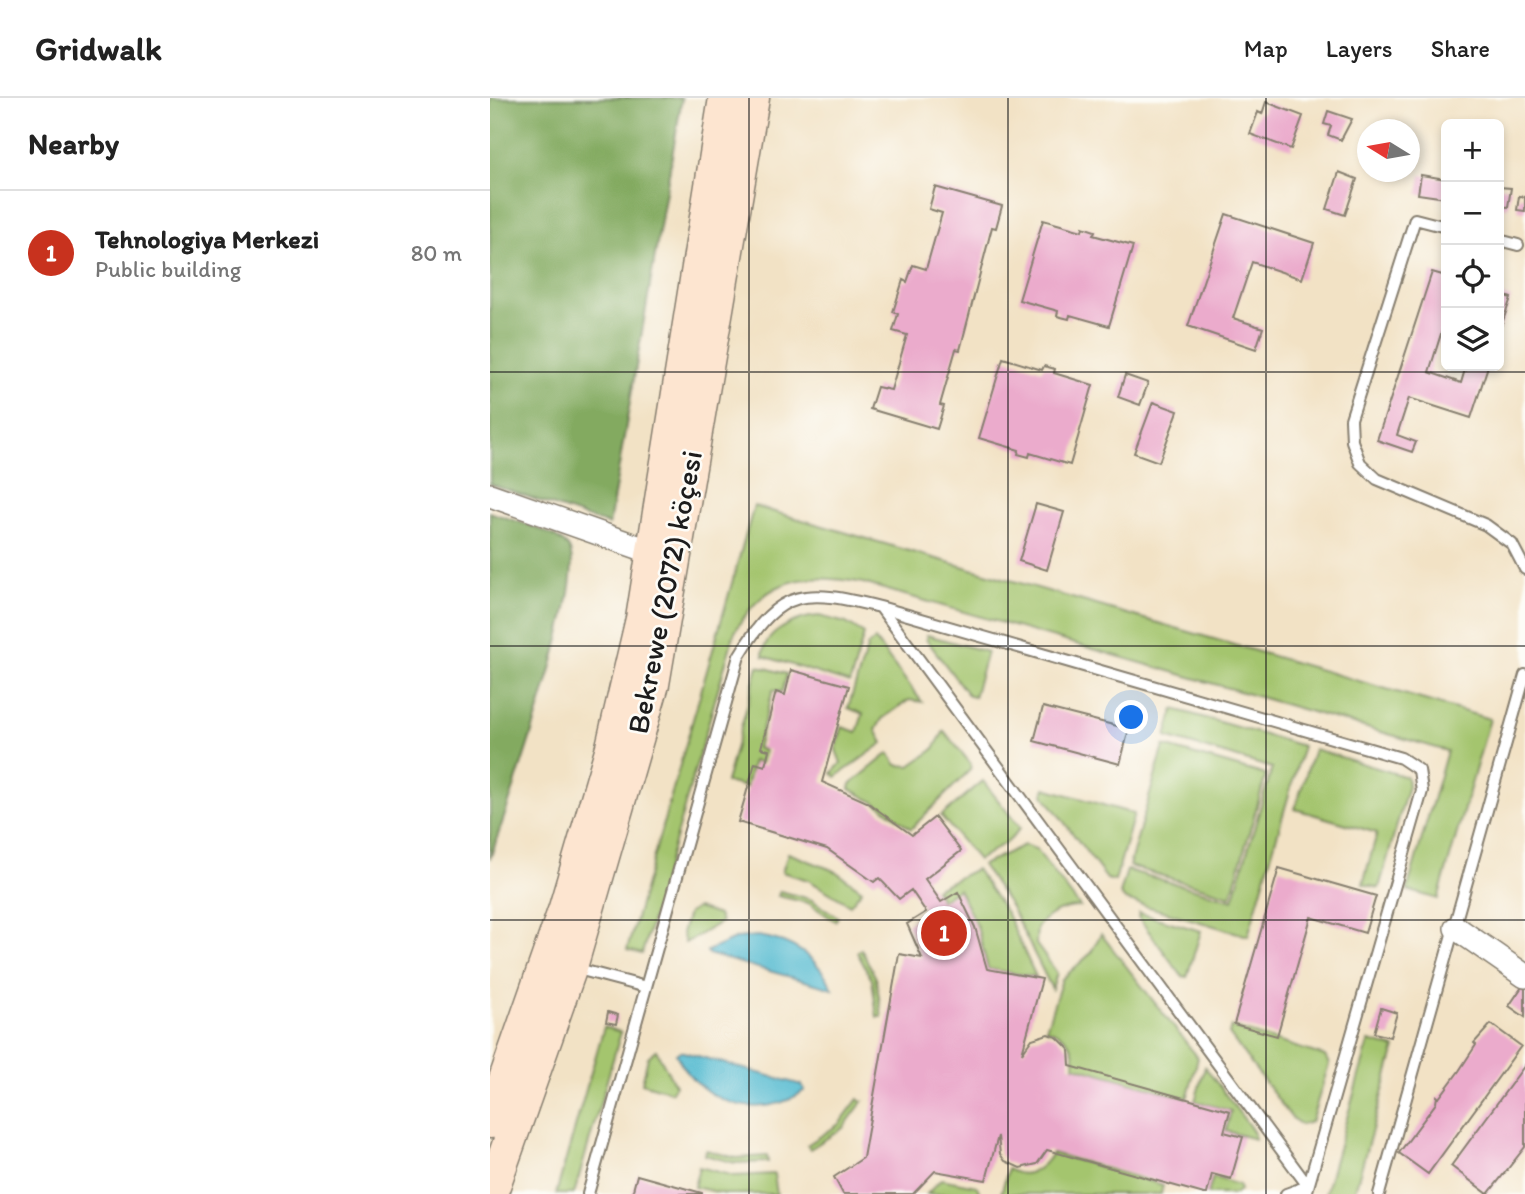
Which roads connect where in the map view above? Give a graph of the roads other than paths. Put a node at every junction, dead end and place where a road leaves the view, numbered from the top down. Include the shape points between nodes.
1 (725, 98) edge
2 (752, 98) edge
3 (1441, 226) edge
4 (1504, 241) edge
5 (1518, 245) dead end
6 (490, 495) edge
7 (652, 552) junction
8 (1525, 569) edge
9 (880, 607) junction
10 (1525, 675) edge
11 (1456, 928) junction
12 (571, 967) junction
13 (1525, 976) edge
14 (646, 987) junction
15 (490, 1122) edge
16 (1307, 1190) edge
17 (491, 1194) edge
18 (587, 1194) edge
19 (1286, 1194) edge
20 (1379, 1194) edge

1 - 7 main road, Bekrewe (2072) köçesi
2 - 12 main road, Bekrewe (2072) köçesi via 653,684
3 - 8 lane via 1415,219 1351,419 1352,441 1360,463 1377,479 1486,525 1512,544
4 - 5 lane
6 - 7 street
7 - 15 main road, Bekrewe (2072) köçesi via 642,619 612,747 565,908
9 - 14 lane via 837,596 797,597 756,628 739,656
9 - 16 lane
9 - 16 lane via 1401,758 1419,770 1422,791
10 - 11 lane
11 - 13 street
11 - 20 lane
12 - 14 lane
12 - 17 main road, Bekrewe (2072) köçesi
14 - 18 lane
16 - 19 lane

